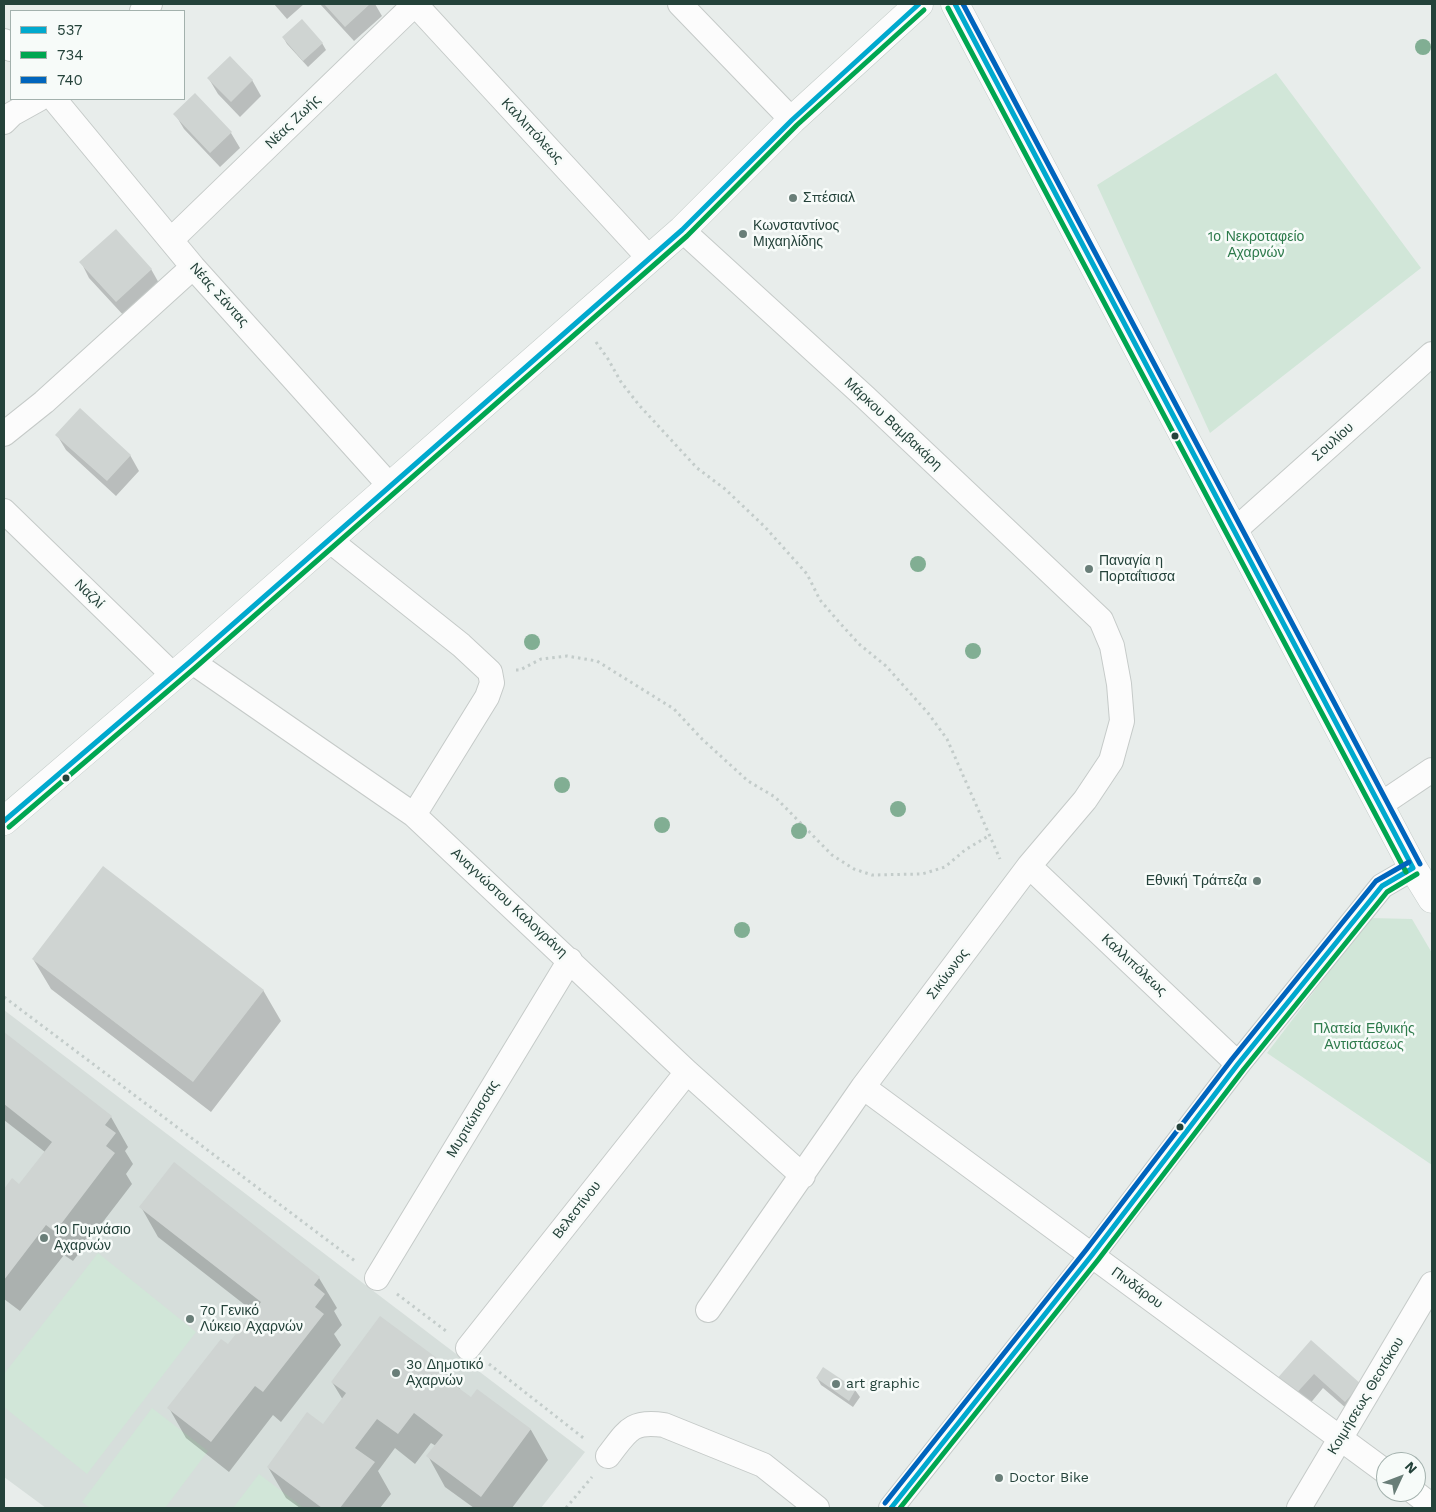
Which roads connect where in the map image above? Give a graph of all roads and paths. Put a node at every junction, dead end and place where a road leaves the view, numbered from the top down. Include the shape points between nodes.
1 (415, 4) edge
2 (680, 4) edge
3 (919, 4) edge
4 (955, 4) edge
5 (37, 100) edge
6 (55, 100) edge
7 (792, 120) junction
8 (4, 122) edge
9 (682, 230) junction
10 (171, 240) junction
11 (650, 258) junction
12 (193, 267) junction
13 (580, 319) junction
14 (1432, 354) edge
15 (4, 434) edge
16 (390, 486) junction
17 (4, 511) edge
18 (1234, 531) junction
19 (328, 539) junction
20 (1101, 620) joint
21 (182, 669) junction
22 (490, 672) junction
23 (1432, 770) edge
24 (1380, 804) junction
25 (414, 815) junction
26 (4, 821) edge
27 (990, 835) junction
28 (1029, 866) junction
29 (1413, 868) junction
30 (1015, 885) junction
31 (1432, 899) edge
32 (570, 960) junction
33 (4, 997) edge
34 (1238, 1064) junction
35 (686, 1072) junction
36 (863, 1087) junction
37 (803, 1176) junction
38 (1092, 1255) junction
39 (377, 1278) junction
40 (1432, 1284) edge
41 (708, 1310) dead end
42 (468, 1348) junction
43 (1340, 1438) junction
44 (608, 1456) junction
45 (1376, 1465) edge
46 (566, 1508) edge
47 (817, 1508) edge
48 (891, 1508) edge
49 (1299, 1508) edge

1 - 10 street, Νέας Ζωής
1 - 11 street, Καλλιπόλεως
2 - 7 street
3 - 7 main road
4 - 18 main road
5 - 8 street
6 - 10 street, Νέας Σάντας
7 - 9 main road
9 - 11 main road
9 - 20 street, Μάρκου Βαμβακάρη
10 - 12 street, Νέας Σάντας
11 - 13 main road
12 - 15 street via 44,402
12 - 16 street, Νέας Σάντας
13 - 16 main road
13 - 27 path via 639,405 697,468 732,495 765,527 807,574 820,600 839,622 886,666 928,713 946,739
14 - 18 street, Σουλίου
16 - 19 main road
17 - 21 street, Ναζλί
18 - 24 main road
19 - 21 main road
19 - 22 street via 462,645
20 - 28 street, Σικύωνος via 1112,646 1122,721 1111,761 1084,800
21 - 25 street, Αναγνώστου Καλογράνη
21 - 26 main road
22 - 25 street via 492,683 487,697
22 - 27 path via 520,670 542,659 567,656 597,661 674,709 748,780 775,797 832,855 854,869 872,875 922,874 945,867
23 - 24 street
24 - 29 main road
25 - 32 street, Αναγνώστου Καλογράνη
27 - 30 path
28 - 30 street, Σικύωνος
28 - 34 street, Καλλιπόλεως
29 - 31 main road
29 - 34 street via 1382,886
30 - 36 street, Σικύωνος
32 - 35 street, Αναγνώστου Καλογράνη
32 - 39 street, Μυρτιώτισσας
33 - 39 path
34 - 38 street
35 - 37 street, Αναγνώστου Καλογράνη
35 - 42 street, Βελεστίνου
36 - 37 street, Σικύωνος
36 - 38 street, Πινδάρου
37 - 41 street, Σικύωνος
38 - 43 street, Πινδάρου
38 - 48 street
39 - 42 path
40 - 43 street, Κοιμήσεως Θεοτόκου
42 - 44 path
43 - 45 street, Πινδάρου
43 - 49 street, Κοιμήσεως Θεοτόκου
44 - 46 path
44 - 47 street via 629,1428 649,1423 664,1426 763,1465

